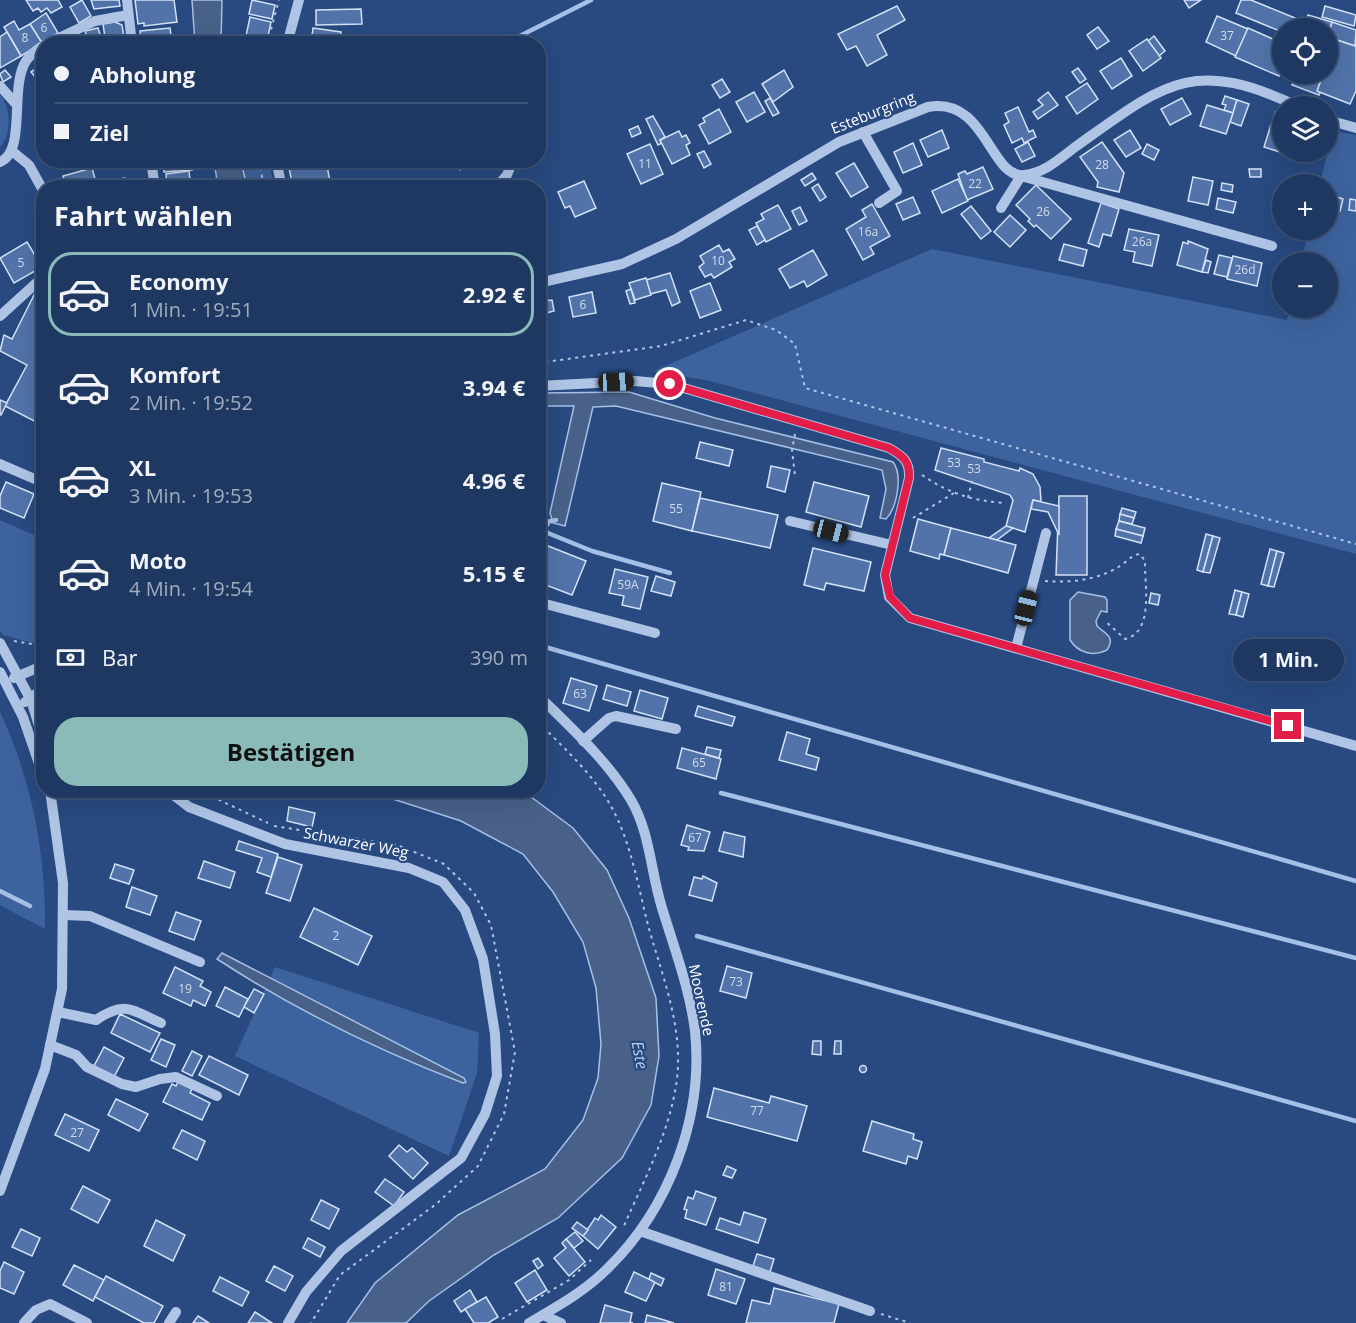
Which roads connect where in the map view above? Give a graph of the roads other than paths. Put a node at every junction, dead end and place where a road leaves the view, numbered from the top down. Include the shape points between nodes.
1 (127, 0) edge
2 (299, 0) edge
3 (128, 15) junction
4 (62, 36) edge
5 (131, 36) edge
6 (289, 36) edge
7 (36, 52) edge
8 (0, 86) edge
9 (1272, 96) edge
10 (16, 105) junction
11 (1338, 123) edge
12 (1356, 128) edge
13 (863, 132) junction
14 (12, 151) junction
15 (0, 162) edge
16 (1021, 176) junction
17 (37, 180) edge
18 (879, 202) dead end
19 (1001, 208) dead end
20 (1272, 246) dead end
21 (546, 281) edge
22 (36, 284) edge
23 (0, 316) edge
24 (546, 386) edge
25 (0, 464) edge
26 (36, 480) edge
27 (790, 520) dead end
28 (1046, 533) dead end
29 (892, 545) junction
30 (546, 604) edge
31 (655, 633) dead end
32 (0, 643) edge
33 (1016, 648) junction
34 (36, 668) edge
35 (0, 672) edge
36 (18, 675) junction
37 (6, 682) junction
38 (36, 695) edge
39 (31, 700) junction
40 (546, 703) edge
41 (18, 705) junction
42 (36, 716) edge
43 (676, 729) dead end
44 (583, 741) junction
45 (1356, 746) edge
46 (36, 756) edge
47 (51, 798) edge
48 (177, 798) edge
49 (64, 915) junction
50 (200, 962) dead end
51 (58, 1011) junction
52 (161, 1023) dead end
53 (50, 1045) junction
54 (217, 1096) dead end
55 (0, 1191) edge
56 (640, 1231) junction
57 (870, 1311) road end
58 (176, 1312) dead end
59 (543, 1315) junction
60 (24, 1323) edge
61 (87, 1323) edge
62 (169, 1323) edge
63 (288, 1323) edge
64 (529, 1323) edge
65 (561, 1323) edge

1 - 3 street
2 - 6 street
3 - 4 street via 95,21
3 - 5 street
7 - 10 street via 26,61
8 - 10 street
9 - 16 street via 1239,83 1189,80 1123,113 1043,171
10 - 14 street
11 - 12 street
13 - 16 street, Esteburgring via 943,104 969,118 1007,171
13 - 18 street via 897,191
13 - 21 street, Esteburgring via 813,156 676,239 622,264
14 - 15 street
14 - 17 street via 29,165
16 - 19 street
16 - 20 street
22 - 23 street
24 - 29 street via 635,381 670,384 889,448 903,456 910,467
25 - 26 street
27 - 29 street
28 - 33 street
29 - 33 street via 885,575 890,597 910,618
30 - 31 street
32 - 36 street
33 - 45 street
34 - 36 street
35 - 37 street
36 - 37 street
36 - 39 street
37 - 41 street
38 - 39 street
39 - 41 street
39 - 42 street
40 - 44 street, Moorende
41 - 46 street
43 - 44 street via 616,716
44 - 56 street, Moorende via 618,780 641,822 694,1029 695,1088 687,1130 657,1206
47 - 49 street via 60,851
48 - 63 street, Schwarzer Weg via 189,807 285,844 409,868 443,882 465,910 483,959 495,1034 497,1076 485,1114 461,1158 341,1251 306,1292
49 - 50 street via 90,916
49 - 51 street
51 - 52 street via 96,1020 123,1007
51 - 53 street
53 - 54 street via 76,1055 87,1066 122,1084 136,1087 176,1077
53 - 55 street via 45,1069
56 - 57 street
56 - 59 street, Moorende via 606,1270 575,1296
58 - 62 street
59 - 64 street, Moorende
59 - 65 street
60 - 61 street via 36,1310 50,1304

